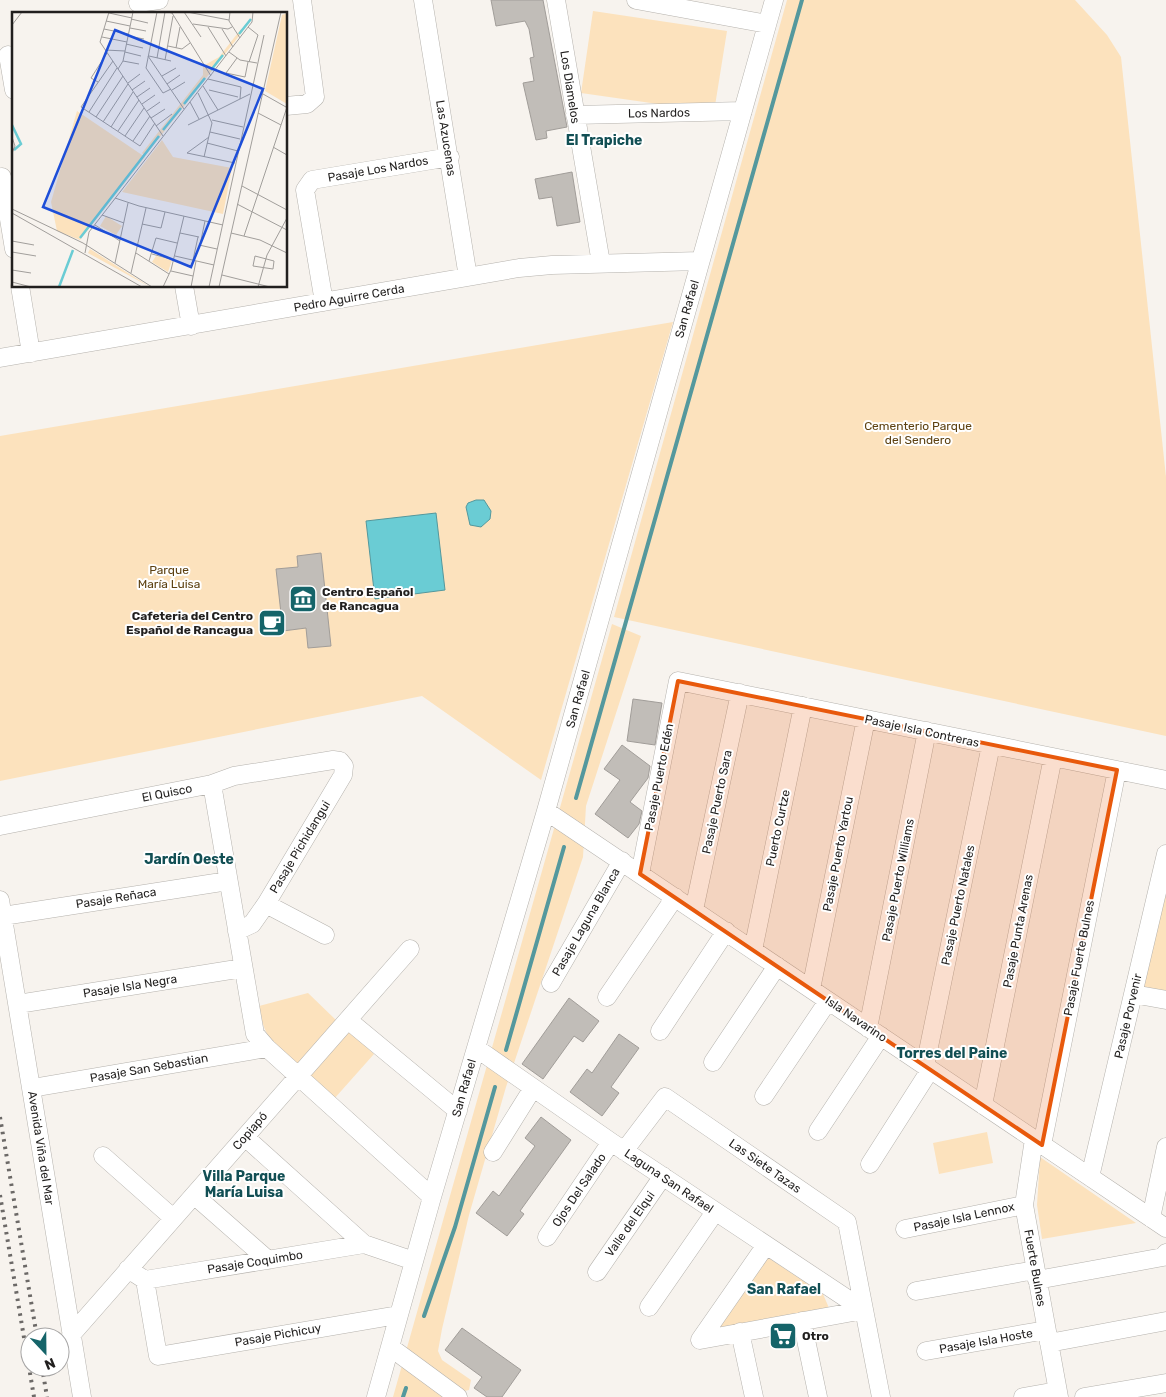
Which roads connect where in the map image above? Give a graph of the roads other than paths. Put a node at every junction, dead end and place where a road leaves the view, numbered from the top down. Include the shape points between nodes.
1 (159, 0) edge
2 (302, 0) edge
3 (423, 0) edge
4 (556, 0) edge
5 (636, 0) edge
6 (774, 0) edge
7 (139, 5) edge
8 (767, 24) junction
9 (7, 55) edge
10 (12, 80) edge
11 (288, 106) edge
12 (743, 111) junction
13 (575, 115) junction
14 (450, 157) junction
15 (5, 176) edge
16 (12, 229) edge
17 (700, 261) junction
18 (601, 263) junction
19 (468, 277) junction
20 (20, 288) edge
21 (184, 288) edge
22 (324, 302) junction
23 (191, 326) junction
24 (31, 353) junction
25 (0, 358) edge
26 (678, 681) joint
27 (740, 693) junction
28 (803, 706) junction
29 (866, 719) junction
30 (927, 732) junction
31 (991, 745) junction
32 (1053, 757) junction
33 (333, 760) joint
34 (1117, 770) junction
35 (1166, 780) edge
36 (212, 784) junction
37 (546, 811) junction
38 (0, 826) edge
39 (1166, 854) edge
40 (622, 861) junction
41 (640, 874) junction
42 (228, 881) junction
43 (675, 897) junction
44 (266, 904) junction
45 (1, 908) edge
46 (694, 910) junction
47 (237, 931) junction
48 (726, 931) junction
49 (325, 934) dead end
50 (410, 949) dead end
51 (753, 950) junction
52 (777, 966) junction
53 (243, 968) junction
54 (551, 983) dead end
55 (811, 989) junction
56 (1133, 994) junction
57 (607, 997) dead end
58 (1166, 1000) edge
59 (828, 1001) junction
60 (18, 1004) junction
61 (348, 1020) junction
62 (660, 1031) dead end
63 (875, 1032) junction
64 (266, 1048) junction
65 (476, 1048) junction
66 (713, 1062) dead end
67 (928, 1068) junction
68 (298, 1076) junction
69 (32, 1088) junction
70 (533, 1088) junction
71 (764, 1096) dead end
72 (984, 1105) junction
73 (458, 1111) junction
74 (818, 1131) dead end
75 (245, 1137) junction
76 (1038, 1142) junction
77 (617, 1147) junction
78 (1166, 1147) edge
79 (493, 1152) dead end
80 (103, 1156) dead end
81 (870, 1164) dead end
82 (663, 1176) junction
83 (1090, 1177) junction
84 (194, 1194) junction
85 (432, 1197) junction
86 (1024, 1205) junction
87 (715, 1212) junction
88 (173, 1218) junction
89 (1151, 1218) junction
90 (1166, 1228) edge
91 (904, 1229) dead end
92 (547, 1238) dead end
93 (364, 1244) junction
94 (766, 1245) junction
95 (1166, 1253) edge
96 (268, 1260) junction
97 (414, 1261) junction
98 (128, 1269) junction
99 (597, 1272) dead end
100 (1036, 1275) junction
101 (145, 1280) junction
102 (916, 1291) dead end
103 (650, 1307) dead end
104 (864, 1310) junction
105 (398, 1315) junction
106 (802, 1321) junction
107 (1166, 1321) edge
108 (740, 1332) junction
109 (71, 1335) junction
110 (1048, 1336) junction
111 (390, 1347) junction
112 (926, 1351) dead end
113 (1166, 1383) edge
114 (1058, 1394) edge
115 (82, 1397) edge
116 (376, 1397) edge
117 (458, 1397) edge
118 (754, 1397) edge
119 (818, 1397) edge
120 (881, 1397) edge
121 (1023, 1397) edge
122 (1084, 1397) edge

1 - 7 street
2 - 11 street via 315,93 307,104
3 - 14 street, Las Azucenas
4 - 13 street, Los Diamelos
5 - 8 street
6 - 8 street, San Rafael
8 - 12 street, San Rafael
9 - 10 street
12 - 13 street, Los Nardos
12 - 17 street, San Rafael
13 - 18 street, Los Diamelos
14 - 19 street, Las Azucenas
14 - 22 street, Pasaje Los Nardos via 312,180 308,184 306,190
15 - 16 street
17 - 18 street, Pedro Aguirre Cerda
17 - 37 street, San Rafael
18 - 19 street, Pedro Aguirre Cerda via 538,266
19 - 22 street, Pedro Aguirre Cerda
20 - 24 street
21 - 23 street
22 - 23 street, Pedro Aguirre Cerda
23 - 24 street, Pedro Aguirre Cerda
24 - 25 street, Pedro Aguirre Cerda
26 - 27 street, Pasaje Isla Contreras
26 - 41 street, Pasaje Puerto Edén
27 - 28 street, Pasaje Isla Contreras
27 - 46 street, Pasaje Puerto Sara
28 - 29 street, Pasaje Isla Contreras
28 - 51 street, Puerto Curtze
29 - 30 street, Pasaje Isla Contreras
29 - 55 street, Pasaje Puerto Yartou
30 - 31 street, Pasaje Isla Contreras
30 - 63 street, Pasaje Puerto Williams
31 - 32 street, Pasaje Isla Contreras
31 - 67 street, Pasaje Puerto Natales
32 - 34 street, Pasaje Isla Contreras
32 - 72 street, Pasaje Punta Arenas
33 - 36 street, El Quisco via 228,777
33 - 44 street, Pasaje Pichidangui via 342,763 345,769 343,776
34 - 35 street, Pasaje Isla Contreras
34 - 76 street, Pasaje Fuerte Bulnes
36 - 38 street, El Quisco
36 - 42 street
37 - 40 street, Isla Navarino
37 - 65 street, San Rafael
39 - 56 street, Pasaje Porvenir
40 - 41 street, Isla Navarino
40 - 54 street, Pasaje Laguna Blanca
41 - 43 street, Isla Navarino
42 - 45 street, Pasaje Reñaca
42 - 47 street
43 - 46 street, Isla Navarino
43 - 57 street
44 - 47 street, Pasaje Pichidangui via 252,924
44 - 49 street
45 - 60 street, Avenida Viña del Mar
46 - 48 street, Isla Navarino
47 - 53 street
48 - 51 street, Isla Navarino
48 - 62 street
50 - 61 street, Copiapó
51 - 52 street, Isla Navarino
52 - 55 street, Isla Navarino
52 - 66 street
53 - 60 street, Pasaje Isla Negra
53 - 64 street via 252,1026
55 - 59 street, Isla Navarino
56 - 58 street
56 - 83 street, Pasaje Porvenir
59 - 63 street, Isla Navarino
59 - 71 street
60 - 69 street, Avenida Viña del Mar
61 - 68 street, Copiapó
61 - 73 street
63 - 67 street, Isla Navarino
63 - 74 street
64 - 68 street
64 - 69 street, Pasaje San Sebastian
65 - 70 street, Laguna San Rafael
65 - 73 street, San Rafael
67 - 72 street, Isla Navarino
67 - 81 street
68 - 75 street, Copiapó
68 - 85 street
69 - 109 street, Avenida Viña del Mar
70 - 77 street, Laguna San Rafael
70 - 79 street
72 - 76 street, Isla Navarino
73 - 85 street, San Rafael
75 - 84 street, Copiapó
75 - 93 street
76 - 83 street, Isla Navarino
76 - 86 street, Fuerte Bulnes
77 - 82 street, Laguna San Rafael
77 - 92 street, Ojos Del Salado
77 - 104 street, Las Siete Tazas via 665,1097 847,1222
78 - 89 street
80 - 88 street
82 - 87 street, Laguna San Rafael
82 - 99 street, Valle del Elqui
83 - 89 street, Isla Navarino
84 - 88 street, Copiapó
84 - 96 street
85 - 97 street, San Rafael
86 - 91 street, Pasaje Isla Lennox
86 - 100 street, Fuerte Bulnes
87 - 94 street, Laguna San Rafael
87 - 103 street
88 - 98 street, Copiapó
89 - 90 street, Isla Navarino
93 - 96 street, Pasaje Coquimbo
93 - 97 street
94 - 104 street, Laguna San Rafael
94 - 108 street via 700,1340
95 - 100 street via 1163,1257
96 - 101 street, Pasaje Coquimbo
97 - 105 street, San Rafael
98 - 101 street
98 - 109 street, Copiapó
100 - 102 street
100 - 110 street, Fuerte Bulnes
101 - 105 street, Pasaje Pichicuy via 158,1356
104 - 106 street
104 - 120 street
105 - 111 street, San Rafael
106 - 108 street
106 - 119 street
107 - 110 street, Pasaje Isla Hoste
108 - 118 street
109 - 115 street, Avenida Viña del Mar
110 - 112 street, Pasaje Isla Hoste
110 - 114 street, Fuerte Bulnes
111 - 116 street, San Rafael
111 - 117 street
113 - 122 street
114 - 121 street

